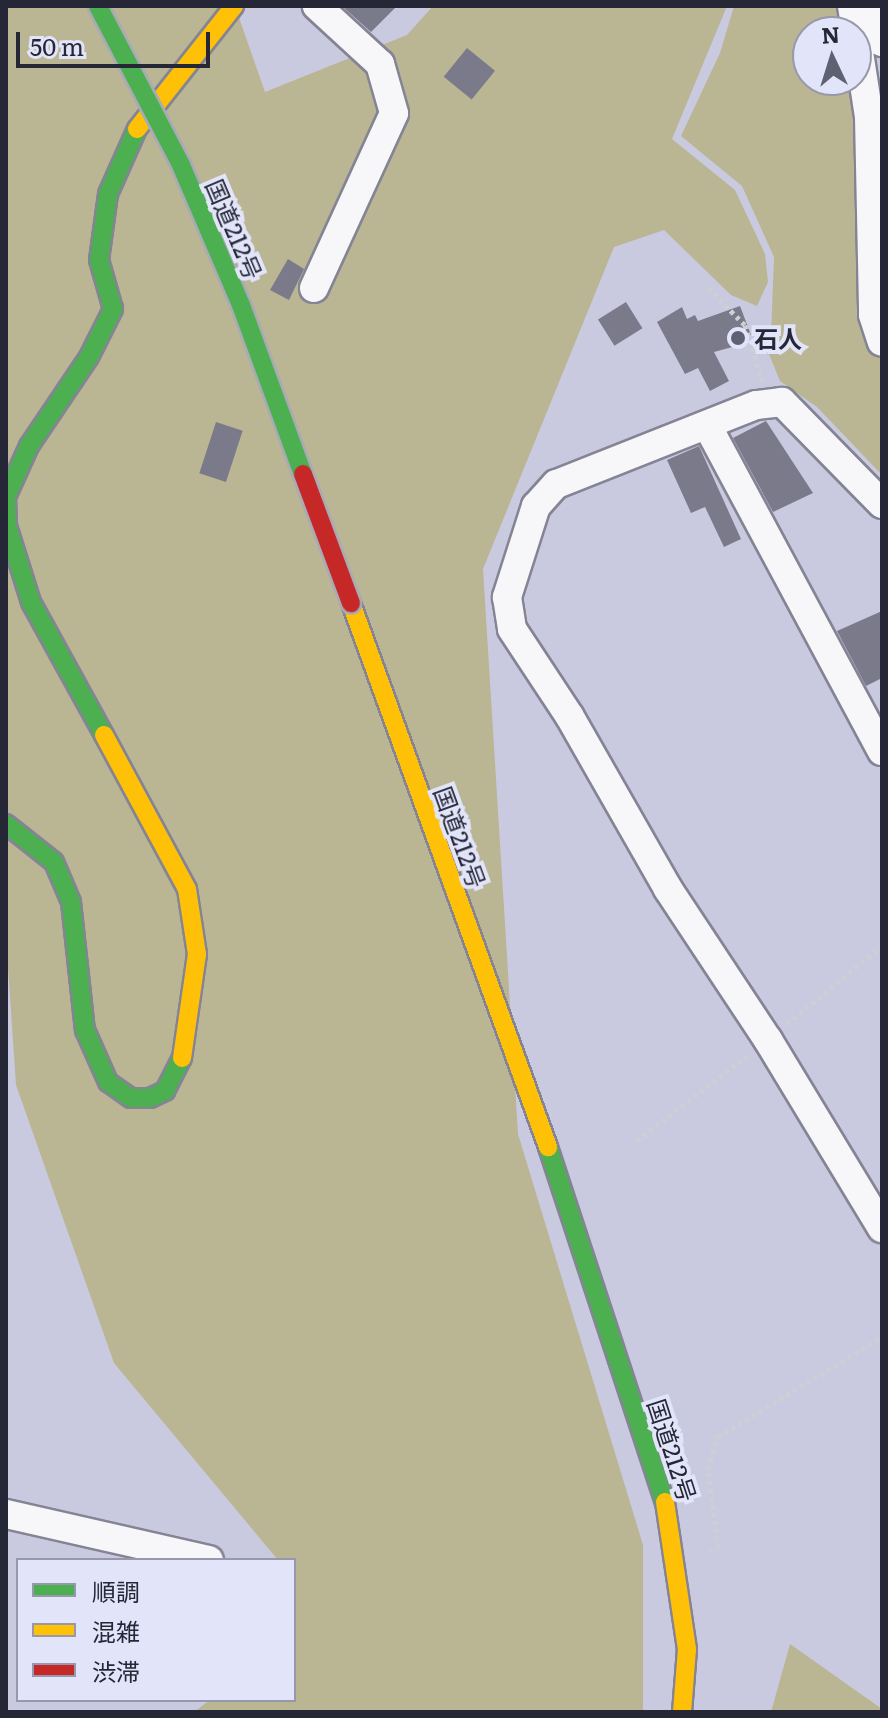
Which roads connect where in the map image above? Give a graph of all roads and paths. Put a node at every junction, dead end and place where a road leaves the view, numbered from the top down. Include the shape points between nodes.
1 (98, 6) edge
2 (234, 6) edge
3 (317, 6) edge
4 (852, 6) edge
5 (870, 6) edge
6 (882, 42) edge
7 (314, 288) dead end
8 (708, 288) dead end
9 (882, 342) edge
10 (782, 402) junction
11 (707, 425) junction
12 (882, 504) edge
13 (882, 751) edge
14 (6, 824) edge
15 (882, 1228) edge
16 (882, 1337) edge
17 (6, 1514) edge
18 (705, 1554) dead end
19 (200, 1558) edge
20 (682, 1712) edge

1 - 20 main road, 国道212号, bridge via 181,165 241,305 573,1216 671,1521 687,1649
2 - 14 main road via 131,136 108,194 99,260 113,309 89,357 29,446 6,497 7,526 31,602 187,889 197,954 190,1026 180,1068 165,1091 131,1098 108,1082 85,1030 71,902 54,862
3 - 7 street via 380,64 394,113
4 - 9 street via 869,117 873,315
5 - 6 street
8 - 10 path via 745,325 760,378
10 - 11 street via 756,405
10 - 12 street
11 - 13 street
11 - 15 street via 556,484 536,506 509,578 512,629
16 - 18 path via 718,1437 708,1469 718,1548
17 - 19 street

